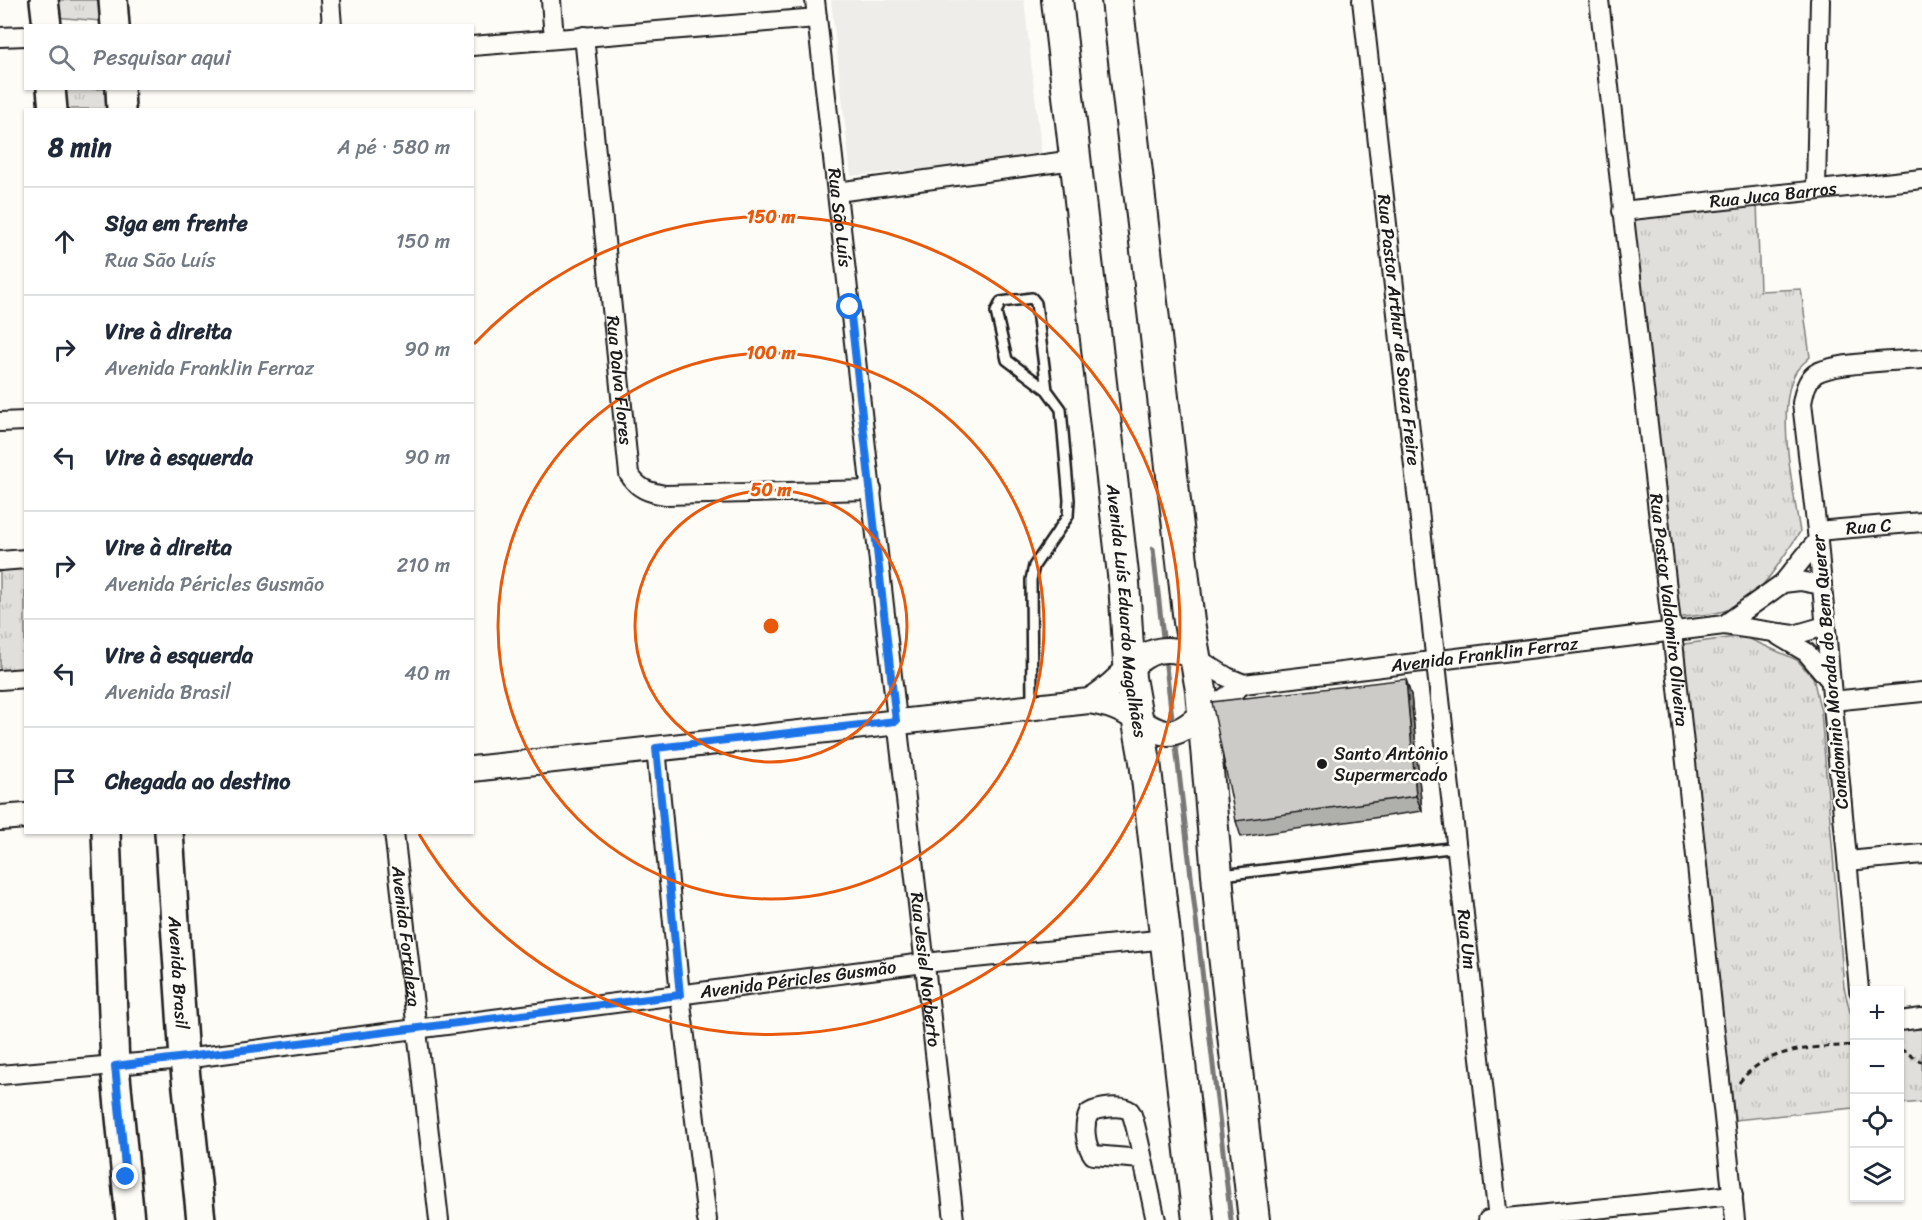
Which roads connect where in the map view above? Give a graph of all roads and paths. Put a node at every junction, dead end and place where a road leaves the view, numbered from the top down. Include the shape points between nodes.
1 (44, 0) edge
2 (113, 0) edge
3 (330, 0) edge
4 (551, 0) edge
5 (1057, 0) edge
6 (1118, 0) edge
7 (1362, 0) edge
8 (1599, 0) edge
9 (1820, 0) edge
10 (816, 9) edge
11 (47, 24) edge
12 (115, 24) edge
13 (332, 24) edge
14 (24, 36) edge
15 (584, 36) junction
16 (0, 38) edge
17 (554, 39) junction
18 (474, 46) edge
19 (51, 90) edge
20 (120, 90) edge
21 (52, 108) edge
22 (121, 108) edge
23 (1074, 160) junction
24 (1922, 179) edge
25 (1816, 189) junction
26 (837, 192) junction
27 (1622, 211) junction
28 (1922, 359) edge
29 (1047, 390) junction
30 (24, 421) edge
31 (0, 422) edge
32 (872, 490) junction
33 (1922, 522) edge
34 (1818, 536) junction
35 (24, 559) edge
36 (0, 561) edge
37 (1783, 583) junction
38 (1822, 585) junction
39 (1724, 625) junction
40 (1825, 626) junction
41 (1672, 632) junction
42 (1775, 633) junction
43 (1190, 655) junction
44 (1437, 658) junction
45 (1135, 662) junction
46 (24, 678) edge
47 (0, 680) edge
48 (1830, 681) junction
49 (1244, 684) junction
50 (1922, 692) edge
51 (1089, 701) junction
52 (1832, 701) junction
53 (1032, 707) junction
54 (1196, 720) junction
55 (896, 721) junction
56 (1146, 727) junction
57 (656, 748) junction
58 (474, 769) edge
59 (24, 816) edge
60 (0, 818) edge
61 (106, 834) edge
62 (169, 834) edge
63 (394, 834) edge
64 (1458, 847) junction
65 (1922, 854) edge
66 (1848, 861) junction
67 (1216, 876) junction
68 (1167, 939) junction
69 (924, 963) junction
70 (1859, 986) edge
71 (680, 995) junction
72 (1922, 1018) edge
73 (1904, 1020) edge
74 (418, 1027) junction
75 (1850, 1045) edge
76 (1904, 1051) edge
77 (184, 1059) junction
78 (1922, 1062) edge
79 (115, 1066) junction
80 (0, 1075) edge
81 (1724, 1104) junction
82 (1141, 1159) dead end
83 (1734, 1195) junction
84 (1493, 1219) edge
85 (130, 1220) edge
86 (201, 1220) edge
87 (439, 1220) edge
88 (707, 1220) edge
89 (954, 1220) edge
90 (1156, 1220) edge
91 (1198, 1220) edge
92 (1254, 1220) edge
93 (1735, 1220) edge

1 - 11 main road
2 - 12 main road
3 - 13 street
4 - 17 street
5 - 23 main road, Avenida Luís Eduardo Magalhães
6 - 43 main road
7 - 44 street, Rua Pastor Arthur de Souza Freire
8 - 27 street, Rua Pastor Valdomiro Oliveira
9 - 25 street
10 - 15 street
10 - 26 street, Rua São Luís
14 - 16 street
15 - 17 street
15 - 32 street, Rua Dalva Flores via 629,474 635,485 665,495
17 - 18 street
19 - 21 main road
20 - 22 main road
23 - 26 street
23 - 45 main road, Avenida Luís Eduardo Magalhães
24 - 25 street, Rua Juca Barros
25 - 27 street, Rua Juca Barros
26 - 32 street, Rua São Luís
27 - 41 street, Rua Pastor Valdomiro Oliveira
28 - 34 street, Condominio Morada do Bem Querer via 1829,367 1815,374 1805,387 1802,403
29 - 29 lane via 1036,303 1032,298 1001,302 996,312 1007,360
29 - 53 lane via 1061,409 1069,500 1068,516 1034,566 1031,580
30 - 31 street
32 - 55 street, Rua São Luís
33 - 34 street, Rua C
34 - 37 street, Avenida Franklin Ferraz
34 - 38 street, Condominio Morada do Bem Querer
35 - 36 street
37 - 38 street
37 - 39 street, Avenida Franklin Ferraz
38 - 40 street, Condominio Morada do Bem Querer
39 - 41 street, Avenida Franklin Ferraz
39 - 42 street, Avenida Franklin Ferraz
40 - 42 street, Avenida Franklin Ferraz via 1804,634
40 - 48 street, Condominio Morada do Bem Querer
41 - 44 street, Avenida Franklin Ferraz
41 - 81 street, Rua Pastor Valdomiro Oliveira
42 - 48 street via 1806,652
43 - 45 street via 1162,649
43 - 49 street
43 - 54 main road
44 - 49 street, Avenida Franklin Ferraz
44 - 64 street, Rua Um
45 - 51 street via 1112,687
45 - 56 main road, Avenida Luís Eduardo Magalhães
46 - 47 street
48 - 52 street, Condominio Morada do Bem Querer
49 - 54 street
50 - 52 street
51 - 53 street
51 - 56 street via 1114,707
52 - 66 street, Condominio Morada do Bem Querer
53 - 55 street
54 - 56 street via 1168,733
54 - 67 main road
55 - 57 street
55 - 69 street, Rua Jesiel Norberto
56 - 68 main road, Avenida Luís Eduardo Magalhães via 1145,761
57 - 58 street
57 - 71 street
59 - 60 street
61 - 79 main road
62 - 77 main road, Avenida Brasil
63 - 74 street, Avenida Fortaleza
64 - 67 lane
64 - 84 street, Rua Um
65 - 66 street
66 - 70 street, Condominio Morada do Bem Querer
67 - 92 main road
68 - 69 street, Avenida Péricles Gusmão
68 - 91 main road, Avenida Luís Eduardo Magalhães
69 - 71 street, Avenida Péricles Gusmão
69 - 89 street, Rua Jesiel Norberto
71 - 74 street, Avenida Péricles Gusmão
71 - 88 street
72 - 73 street
74 - 77 street, Avenida Péricles Gusmão
74 - 87 street, Avenida Fortaleza
75 - 81 path via 1773,1055 1749,1069
76 - 78 path
77 - 79 street, Avenida Péricles Gusmão
77 - 86 main road, Avenida Brasil
79 - 80 street, Avenida Péricles Gusmão
79 - 85 main road
81 - 83 street, Rua Pastor Valdomiro Oliveira
82 - 90 street
83 - 84 street
83 - 93 street, Rua Pastor Valdomiro Oliveira

